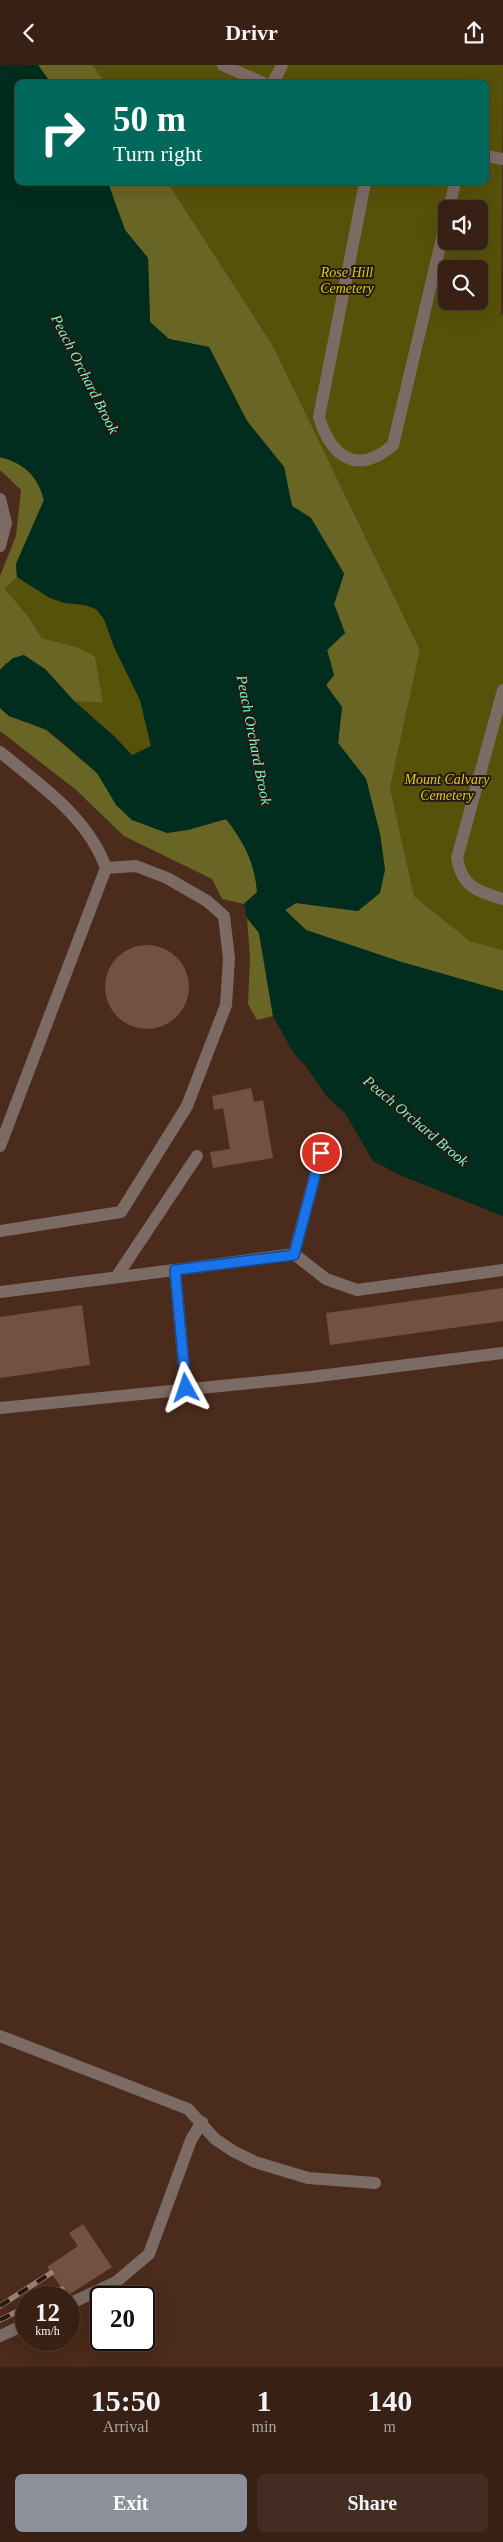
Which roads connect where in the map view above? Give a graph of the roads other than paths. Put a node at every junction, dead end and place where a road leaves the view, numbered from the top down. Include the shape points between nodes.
1 (223, 65) edge
2 (282, 65) edge
3 (256, 80) edge
4 (274, 80) edge
5 (489, 157) edge
6 (503, 159) edge
7 (364, 185) edge
8 (455, 185) edge
9 (451, 200) edge
10 (439, 250) edge
11 (0, 499) edge
12 (0, 546) edge
13 (503, 690) edge
14 (0, 752) edge
15 (106, 867) junction
16 (503, 899) edge
17 (0, 1145) edge
18 (321, 1153) dead end
19 (198, 1156) dead end
20 (0, 1231) edge
21 (294, 1255) junction
22 (175, 1270) junction
23 (503, 1270) edge
24 (117, 1276) junction
25 (0, 1292) edge
26 (503, 1353) edge
27 (186, 1388) junction
28 (0, 1408) edge
29 (0, 2036) edge
30 (202, 2122) junction
31 (375, 2183) dead end
32 (80, 2299) edge
33 (15, 2329) edge
34 (0, 2336) edge

1 - 3 lane
2 - 4 lane
5 - 6 lane
7 - 10 lane via 320,417 325,436 343,457 362,461 380,456 393,445
8 - 9 lane
11 - 12 lane via 6,523
13 - 16 lane via 457,858 468,884 480,892
14 - 15 lane via 66,806 100,850
15 - 17 lane
15 - 20 lane via 136,866 167,878 208,901 224,916 229,958 226,1005 187,1106 121,1212
18 - 21 lane
19 - 24 lane
21 - 22 lane
21 - 23 lane via 326,1279 356,1289
22 - 24 lane
22 - 27 lane
24 - 25 lane
26 - 27 lane via 311,1377
27 - 28 lane
29 - 30 lane via 188,2109
30 - 31 lane via 214,2139 233,2151 281,2171 308,2178
30 - 32 lane via 191,2140 149,2254 116,2282
33 - 34 lane

